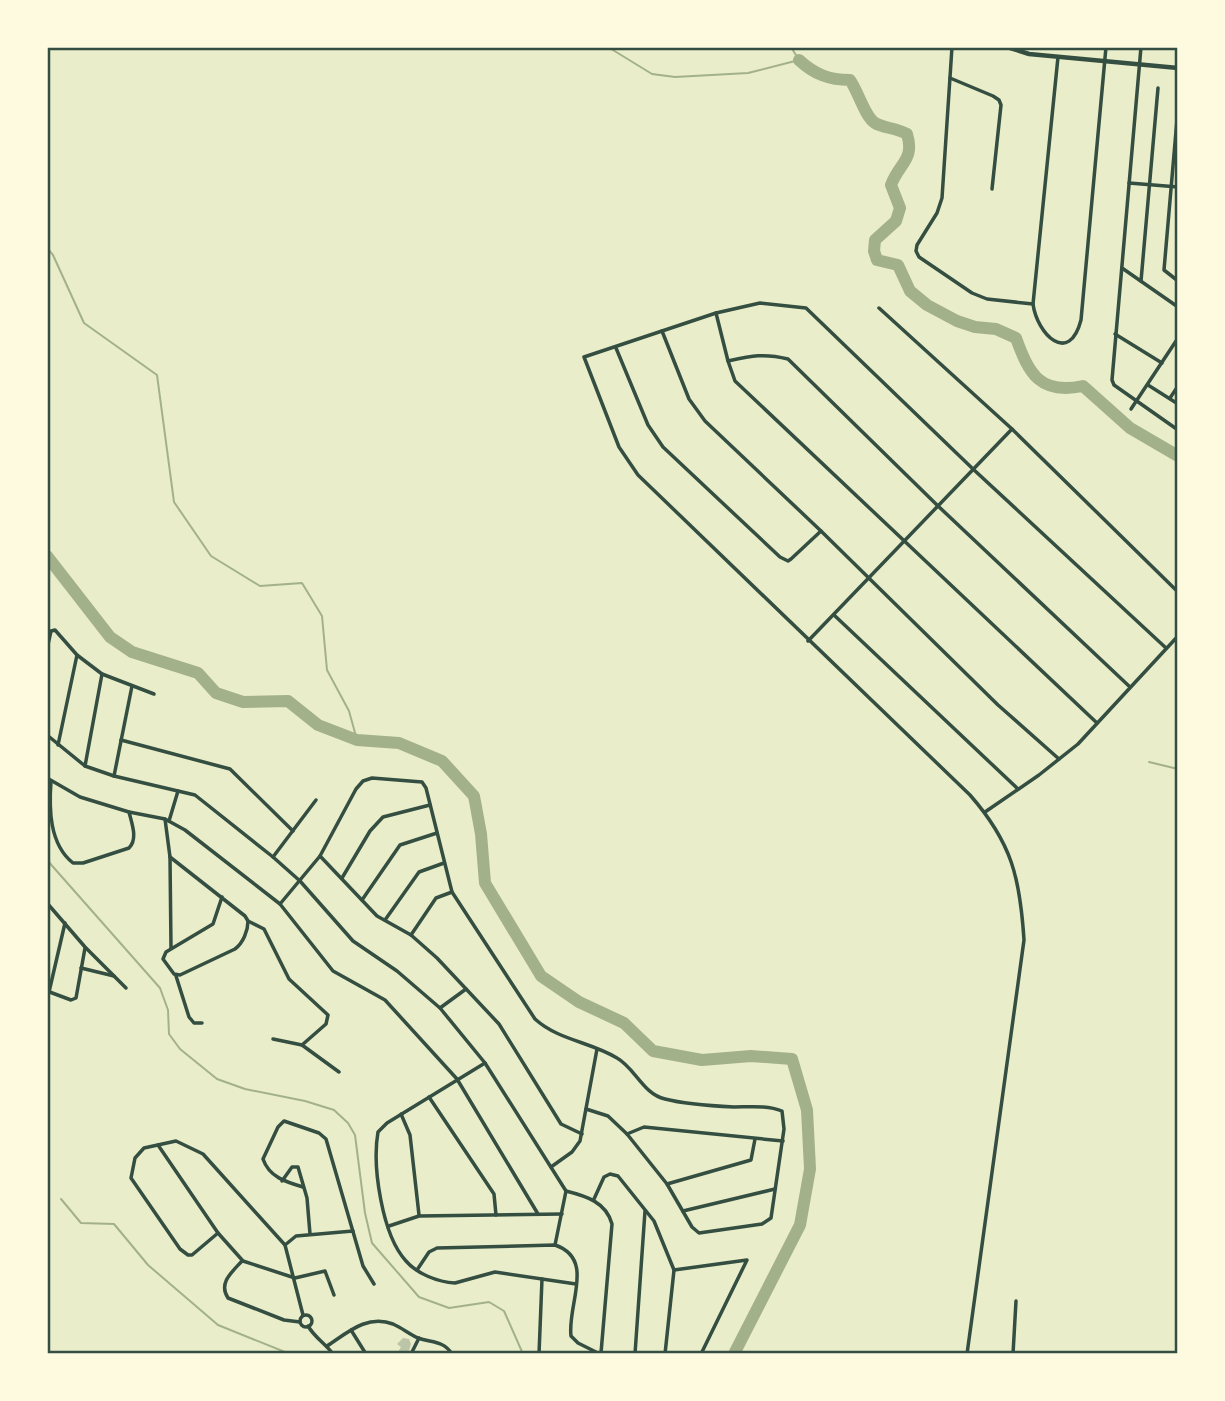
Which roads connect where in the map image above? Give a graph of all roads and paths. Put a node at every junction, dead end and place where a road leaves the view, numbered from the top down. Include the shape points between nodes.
1 (953, 47) edge
2 (1007, 47) edge
3 (1106, 47) edge
4 (1142, 47) edge
5 (1058, 57) junction
6 (1105, 60) junction
7 (1140, 64) junction
8 (1178, 68) edge
9 (950, 78) junction
10 (1158, 89) dead end
11 (1178, 108) edge
12 (1129, 184) junction
13 (1150, 184) junction
14 (1171, 187) junction
15 (1178, 187) edge
16 (992, 188) dead end
17 (1122, 268) junction
18 (1142, 281) junction
19 (1178, 281) edge
20 (1033, 304) junction
21 (1178, 307) edge
22 (879, 308) dead end
23 (716, 313) junction
24 (662, 331) junction
25 (1115, 334) junction
26 (1178, 338) edge
27 (616, 348) junction
28 (728, 361) junction
29 (1162, 363) junction
30 (1149, 385) junction
31 (1178, 386) edge
32 (1170, 398) junction
33 (1136, 401) junction
34 (1178, 404) edge
35 (1131, 409) dead end
36 (1012, 429) junction
37 (1178, 430) edge
38 (973, 469) junction
39 (937, 505) junction
40 (821, 531) junction
41 (904, 540) junction
42 (869, 577) junction
43 (1178, 592) edge
44 (834, 615) junction
45 (1178, 636) edge
46 (808, 640) junction
47 (1166, 648) junction
48 (47, 649) edge
49 (77, 655) junction
50 (102, 674) junction
51 (132, 685) junction
52 (1130, 687) junction
53 (154, 694) dead end
54 (1097, 723) junction
55 (47, 735) edge
56 (121, 740) junction
57 (58, 745) junction
58 (1059, 759) junction
59 (85, 766) junction
60 (114, 776) junction
61 (49, 779) edge
62 (1018, 789) junction
63 (178, 791) junction
64 (316, 800) dead end
65 (430, 805) junction
66 (129, 812) junction
67 (985, 812) junction
68 (167, 820) junction
69 (293, 831) junction
70 (437, 833) junction
71 (320, 856) junction
72 (170, 857) junction
73 (273, 857) junction
74 (444, 863) junction
75 (342, 877) junction
76 (300, 881) junction
77 (452, 892) junction
78 (222, 898) junction
79 (362, 900) junction
80 (47, 903) edge
81 (280, 904) junction
82 (248, 921) junction
83 (385, 921) junction
84 (65, 923) junction
85 (411, 935) junction
86 (85, 947) junction
87 (171, 948) junction
88 (82, 968) junction
89 (114, 976) junction
90 (177, 976) junction
91 (126, 988) dead end
92 (466, 989) junction
93 (48, 992) edge
94 (440, 1008) junction
95 (202, 1023) dead end
96 (273, 1039) dead end
97 (302, 1045) junction
98 (597, 1049) junction
99 (485, 1063) junction
100 (339, 1072) dead end
101 (457, 1079) junction
102 (429, 1097) junction
103 (586, 1109) junction
104 (401, 1114) junction
105 (582, 1134) junction
106 (627, 1134) junction
107 (755, 1139) junction
108 (783, 1141) junction
109 (158, 1145) junction
110 (551, 1167) junction
111 (282, 1181) junction
112 (667, 1184) junction
113 (303, 1187) junction
114 (775, 1189) junction
115 (566, 1191) junction
116 (594, 1199) junction
117 (645, 1209) junction
118 (683, 1211) junction
119 (538, 1214) junction
120 (562, 1214) junction
121 (496, 1215) junction
122 (419, 1216) junction
123 (389, 1226) junction
124 (353, 1231) junction
125 (218, 1233) junction
126 (310, 1234) junction
127 (285, 1245) junction
128 (555, 1245) junction
129 (243, 1261) junction
130 (417, 1270) junction
131 (674, 1270) junction
132 (295, 1278) junction
133 (542, 1279) junction
134 (374, 1284) dead end
135 (576, 1284) junction
136 (334, 1295) dead end
137 (1016, 1301) dead end
138 (303, 1315) junction
139 (300, 1322) junction
140 (308, 1326) junction
141 (351, 1330) junction
142 (419, 1338) junction
143 (327, 1346) junction
144 (333, 1354) edge
145 (366, 1354) edge
146 (411, 1354) edge
147 (452, 1354) edge
148 (539, 1354) edge
149 (601, 1354) edge
150 (635, 1354) edge
151 (666, 1354) edge
152 (701, 1354) edge
153 (967, 1354) edge
154 (1013, 1354) edge

1 - 9 street
2 - 5 street
3 - 6 street
4 - 7 street
5 - 6 street
5 - 20 street
6 - 7 street
6 - 20 street via 1077,331 1064,343 1051,340
7 - 8 street
7 - 12 street
9 - 16 street via 1001,105
9 - 20 street via 942,198 916,251 972,293
10 - 13 street
11 - 14 street
12 - 13 street
12 - 17 street
13 - 14 street
13 - 18 street
14 - 15 street
14 - 19 street via 1164,270
17 - 18 street
17 - 25 street
18 - 21 street
22 - 36 street
23 - 24 street
23 - 28 street
23 - 38 street via 760,303 806,309
24 - 27 street
24 - 40 street via 700,416
25 - 29 street
25 - 33 street via 1113,383
26 - 29 street
27 - 40 street via 648,425 663,447 780,557 792,559
27 - 46 street via 584,357 628,462
28 - 39 street via 755,355 788,359
28 - 41 street via 740,386
29 - 30 street
30 - 32 street
30 - 33 street
31 - 32 street
32 - 34 street
33 - 35 street
33 - 37 street
36 - 38 street
36 - 43 street
38 - 39 street
38 - 47 street
39 - 41 street
39 - 52 street
40 - 42 street
41 - 42 street
41 - 54 street
42 - 44 street
42 - 58 street
44 - 46 street
44 - 62 street
45 - 47 street
46 - 67 street
47 - 52 street
48 - 49 street via 55,630
49 - 50 street
49 - 57 street
50 - 51 street
50 - 59 street
51 - 53 street
51 - 56 street
52 - 54 street
54 - 58 street
55 - 57 street
56 - 60 street
56 - 69 street via 230,769
57 - 59 street
58 - 62 street
59 - 60 street
60 - 63 street
61 - 66 street via 80,797
61 - 66 street via 54,833 73,863 129,849 134,837
62 - 67 street
63 - 68 street
63 - 73 street via 195,795
64 - 69 street
65 - 70 street
65 - 71 street via 426,788 417,780 363,781
65 - 75 street via 383,817
66 - 68 street
67 - 153 street via 1014,866 1024,940
68 - 72 street
68 - 81 street
69 - 73 street
70 - 74 street
70 - 79 street via 400,845
71 - 75 street
71 - 76 street
72 - 78 street
72 - 87 street
73 - 76 street
74 - 77 street
74 - 83 street via 419,872
75 - 79 street
76 - 81 street
76 - 94 street via 353,941
77 - 85 street via 436,898
77 - 98 street via 535,1019 557,1034
78 - 82 street
78 - 87 street via 213,924
79 - 83 street
80 - 84 street
81 - 101 street via 333,971 384,1000
82 - 90 street via 235,949
82 - 97 street via 264,929 289,979 328,1015 326,1024
83 - 85 street
84 - 86 street
84 - 93 street
85 - 92 street
86 - 88 street
86 - 89 street
87 - 90 street via 163,960
88 - 89 street
88 - 93 street via 74,1000
89 - 91 street
90 - 95 street via 189,1017
92 - 94 street
92 - 105 street via 499,1024 560,1122
94 - 99 street
96 - 97 street
97 - 100 street
98 - 103 street
98 - 108 street via 619,1059 648,1089 665,1099 782,1111
99 - 101 street
99 - 110 street
101 - 102 street
101 - 119 street
102 - 104 street
102 - 121 street via 494,1194
103 - 105 street
103 - 106 street via 608,1116
104 - 122 street via 410,1135
104 - 123 street via 378,1132 376,1147 379,1197
105 - 110 street via 577,1147
106 - 107 street via 644,1127
106 - 112 street
107 - 108 street
107 - 112 street via 751,1160
108 - 114 street
109 - 125 street
109 - 125 street via 144,1148 135,1158 134,1183 184,1253 192,1255
109 - 127 street via 176,1141 204,1154
110 - 115 street
111 - 113 street
111 - 113 street via 295,1166
111 - 124 street via 263,1159 281,1123 288,1121 324,1136
112 - 118 street
113 - 126 street
114 - 118 street
114 - 118 street via 771,1219 766,1223 699,1233
115 - 116 street
115 - 120 street
116 - 117 street via 610,1174 618,1176
116 - 149 street via 612,1224
117 - 131 street
117 - 150 street
119 - 120 street
119 - 121 street
120 - 128 street
121 - 122 street
122 - 123 street
123 - 130 street via 401,1255
124 - 126 street
124 - 134 street via 362,1266
125 - 129 street
126 - 127 street via 296,1236
127 - 132 street
128 - 130 street via 437,1248
128 - 135 street via 577,1261
129 - 132 street
129 - 139 street via 225,1283 229,1298
130 - 133 street via 454,1283 495,1272
131 - 151 street
131 - 152 street via 747,1260
132 - 136 street via 326,1271
132 - 138 street
133 - 135 street
133 - 148 street
135 - 149 street via 571,1336
137 - 154 street
138 - 139 street
138 - 140 street via 312,1320
139 - 140 street
140 - 143 street
141 - 142 street via 367,1322 384,1321
141 - 143 street
141 - 145 street
142 - 146 street
142 - 147 street via 442,1344
143 - 144 street

